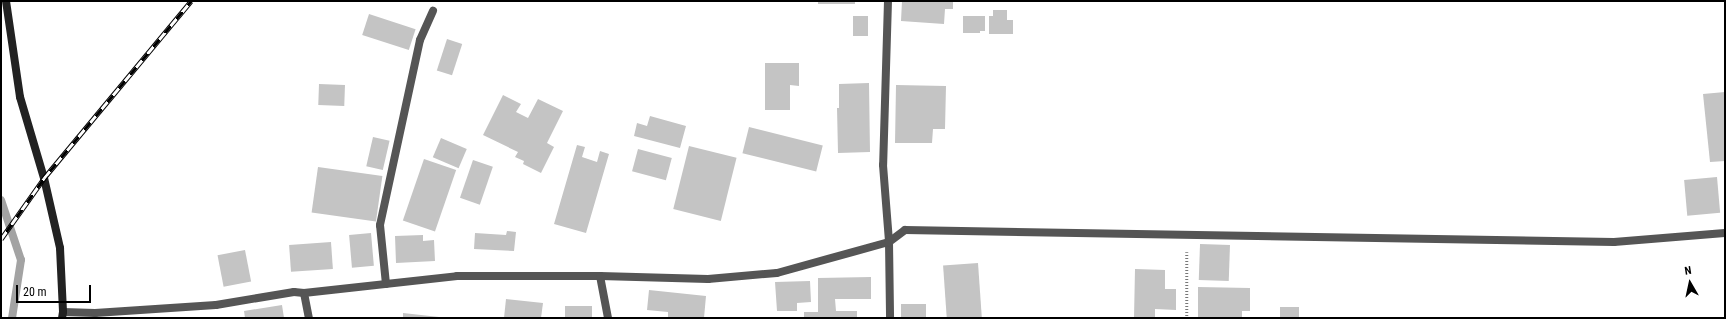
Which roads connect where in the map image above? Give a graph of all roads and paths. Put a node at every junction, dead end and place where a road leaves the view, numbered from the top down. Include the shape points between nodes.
1 (5, 1) edge
2 (888, 1) edge
3 (1, 3) edge
4 (433, 11) dead end
5 (1725, 233) edge
6 (1187, 235) junction
7 (889, 242) junction
8 (600, 276) junction
9 (386, 284) junction
10 (304, 293) junction
11 (63, 315) edge
12 (309, 318) edge
13 (608, 318) edge
14 (890, 318) edge
15 (1187, 318) edge

1 - 3 street
1 - 11 street via 20,97 44,178 60,248
2 - 7 street via 883,165
4 - 9 street via 420,40 380,225
5 - 6 street via 1614,242
6 - 7 street via 906,230
6 - 15 path
7 - 8 street via 777,273 708,279
7 - 14 street
8 - 9 street via 457,276
8 - 13 street
9 - 10 street
10 - 11 street via 294,292 216,304
10 - 12 street

